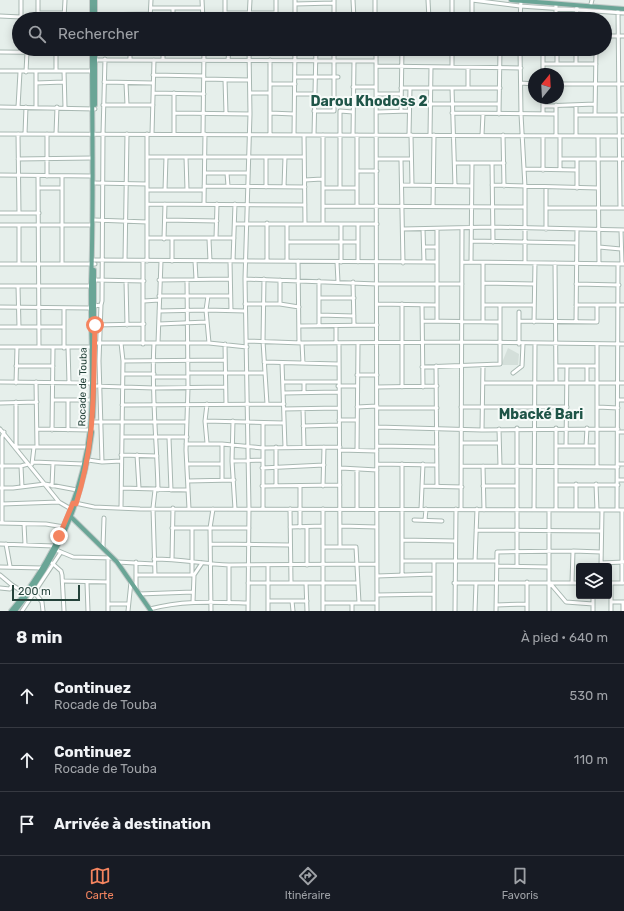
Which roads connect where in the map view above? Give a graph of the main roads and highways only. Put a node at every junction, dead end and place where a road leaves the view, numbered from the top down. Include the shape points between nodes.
1 (92, 0) edge
2 (95, 0) edge
3 (511, 0) edge
4 (542, 0) edge
5 (521, 1) edge
6 (591, 2) edge
7 (624, 8) edge
8 (92, 12) edge
9 (95, 12) edge
10 (93, 56) edge
11 (94, 56) edge
12 (93, 109) junction
13 (93, 134) junction
14 (94, 263) junction
15 (93, 307) junction
16 (93, 345) junction
17 (93, 385) junction
18 (74, 503) junction
19 (70, 516) junction
20 (55, 548) junction
21 (150, 610) edge
22 (11, 611) edge
23 (15, 611) edge

1 - 8 main road
2 - 9 main road
3 - 5 main road
4 - 6 main road
5 - 7 main road via 618,11
6 - 7 main road
10 - 12 main road, Rocade de Touba
11 - 12 main road, Rocade de Touba
12 - 13 main road, Rocade de Touba
13 - 14 main road, Rocade de Touba
13 - 14 main road, Rocade de Touba
14 - 15 main road, Rocade de Touba
14 - 15 main road, Rocade de Touba via 91,286
15 - 16 main road, Rocade de Touba
15 - 16 main road, Rocade de Touba
16 - 17 main road, Rocade de Touba
17 - 18 main road, Rocade de Touba via 90,430
17 - 18 main road, Rocade de Touba via 93,422 88,460
18 - 19 main road, Rocade de Touba
18 - 19 main road, Rocade de Touba
19 - 20 main road, Rocade de Touba
19 - 20 main road, Rocade de Touba
19 - 21 main road via 116,560
20 - 22 main road, Rocade de Touba
20 - 23 main road, Rocade de Touba via 33,587

